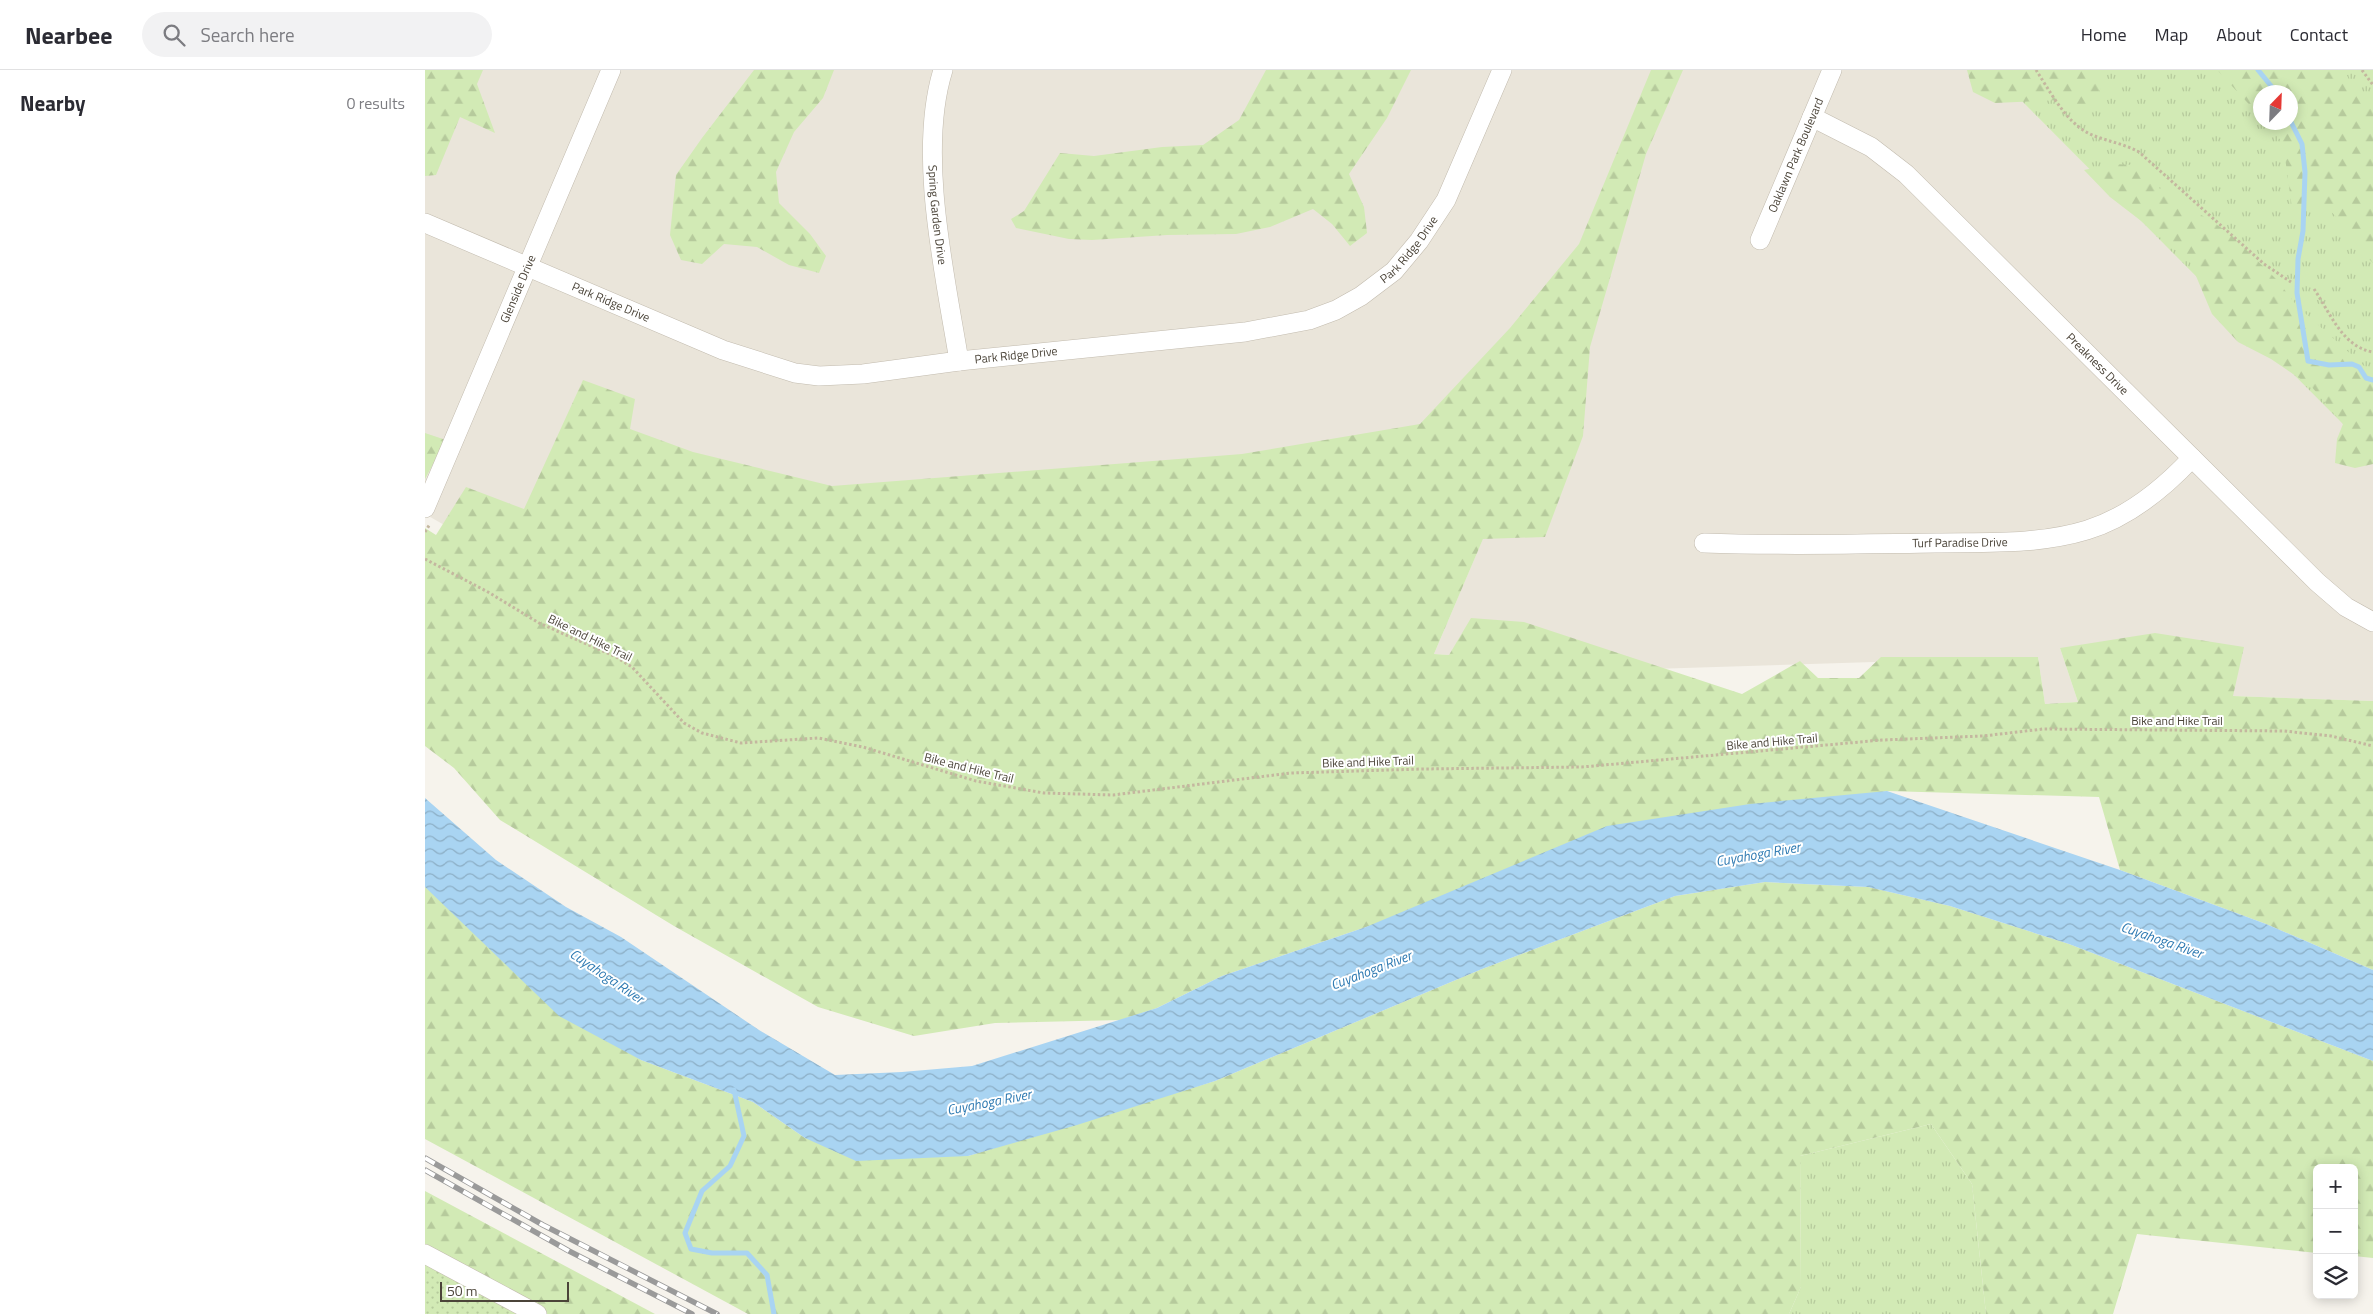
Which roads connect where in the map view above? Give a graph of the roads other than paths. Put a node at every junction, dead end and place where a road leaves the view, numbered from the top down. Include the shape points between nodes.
1 (611, 70) edge
2 (943, 70) edge
3 (1502, 70) edge
4 (1832, 70) edge
5 (1812, 116) junction
6 (425, 223) edge
7 (1760, 240) dead end
8 (527, 266) junction
9 (959, 361) junction
10 (2192, 458) junction
11 (425, 508) edge
12 (1704, 543) dead end
13 (2373, 622) edge
14 (425, 1254) edge
15 (537, 1314) edge

1 - 8 street, Glenside Drive
2 - 9 street, Spring Garden Drive via 933,118 933,163 941,246
3 - 9 street, Park Ridge Drive via 1446,200 1419,241 1394,271 1336,310 1309,320 1245,332
4 - 5 street, Oaklawn Park Boulevard
5 - 7 street, Oaklawn Park Boulevard
5 - 10 street, Preakness Drive via 1864,143 1907,174
6 - 8 street, Park Ridge Drive
8 - 9 street, Park Ridge Drive via 723,350 795,373 819,376 863,374
8 - 11 street, Glenside Drive
10 - 12 street, Turf Paradise Drive via 2160,489 2129,510 2088,529 2063,536 2022,541 1787,546
10 - 13 street, Preakness Drive via 2317,582 2346,607
14 - 15 street

